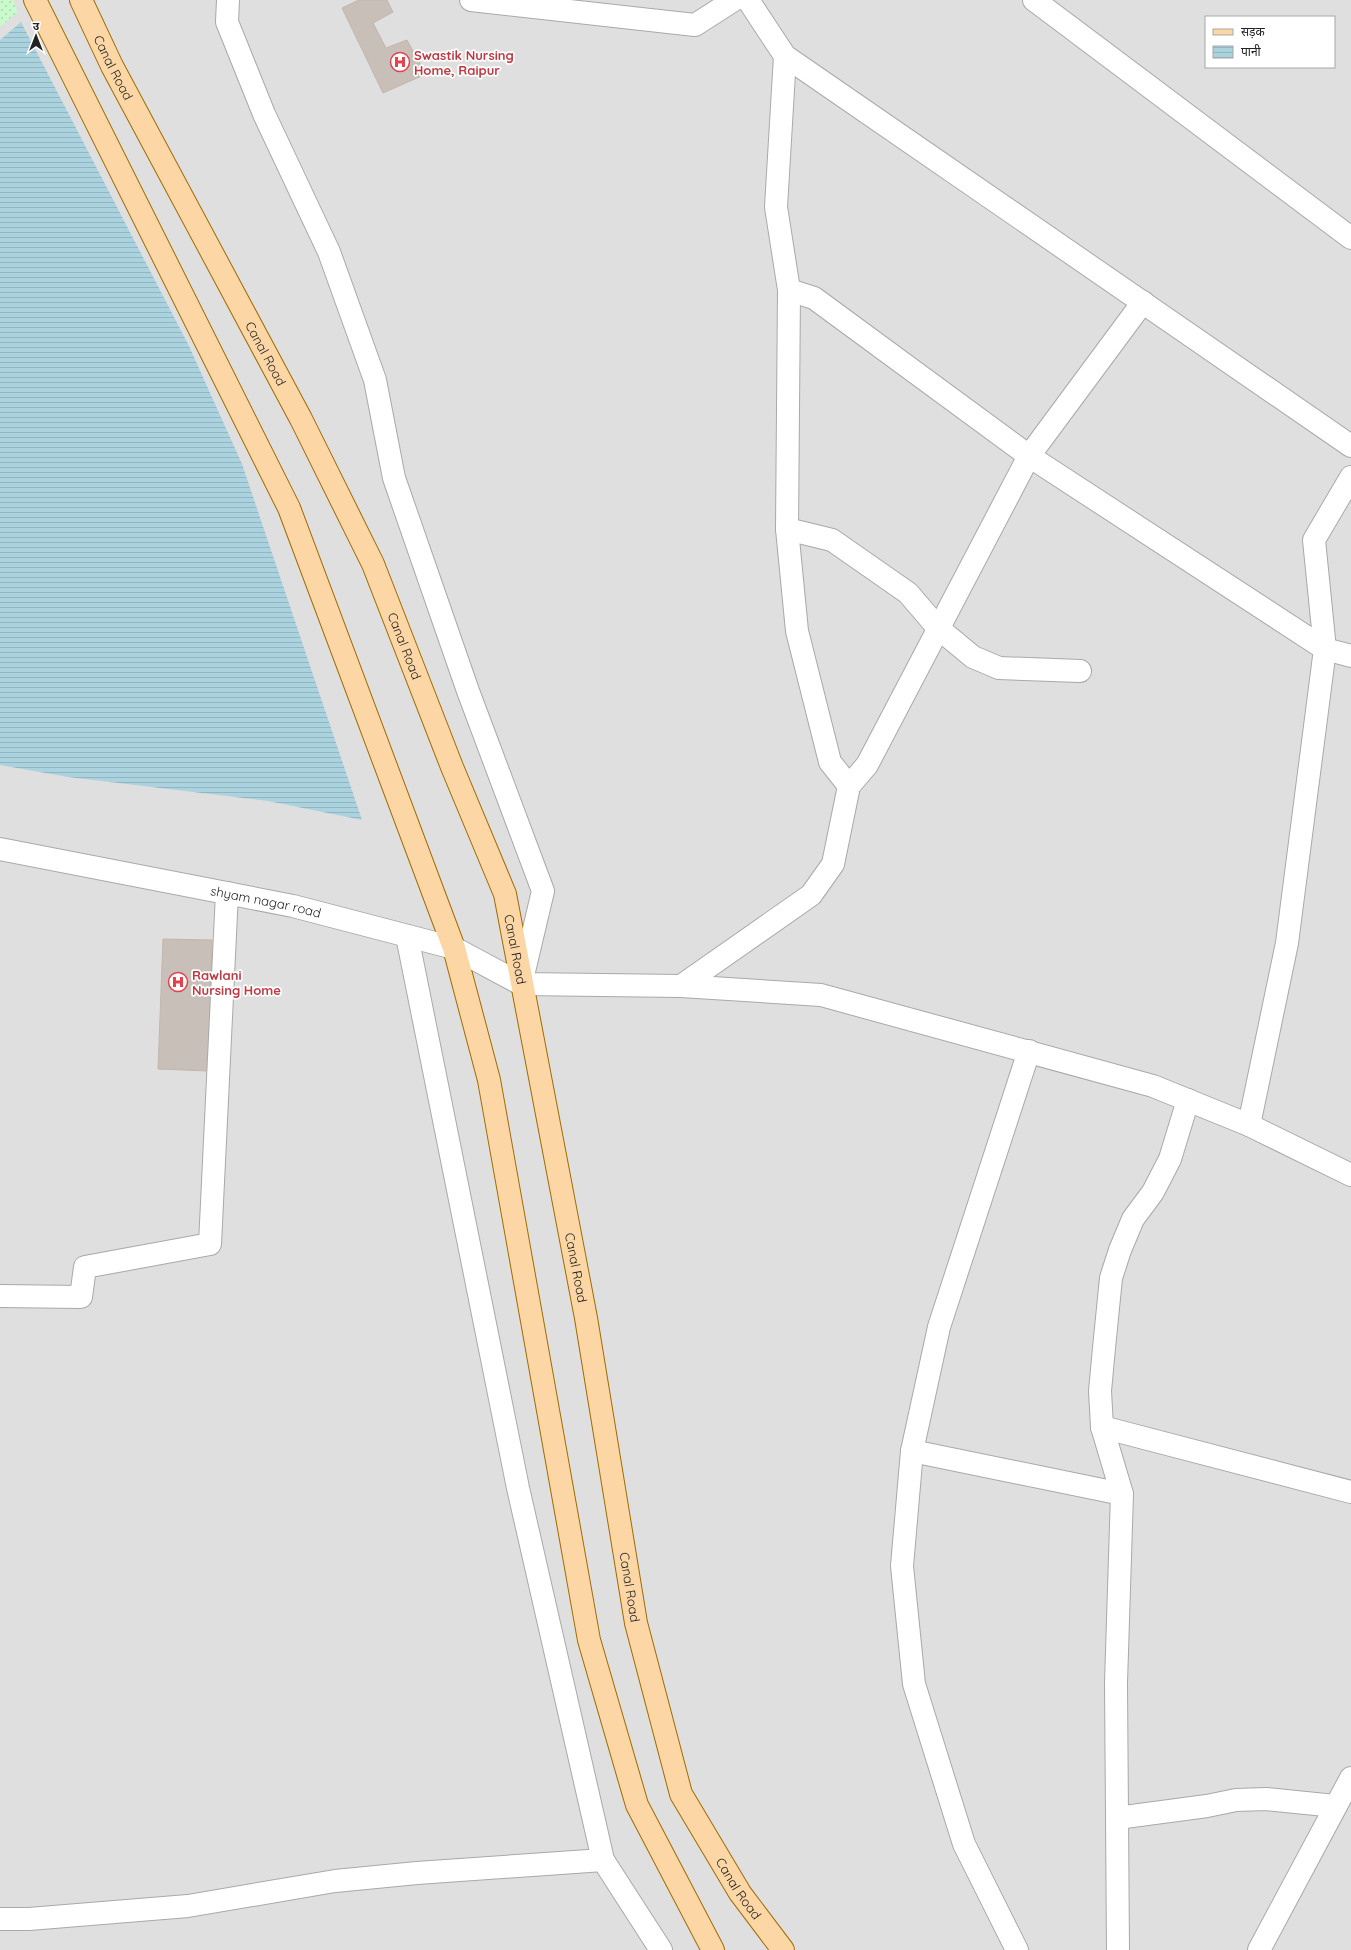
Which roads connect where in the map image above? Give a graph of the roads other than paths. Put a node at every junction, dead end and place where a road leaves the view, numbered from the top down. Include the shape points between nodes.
1 (35, 0) edge
2 (80, 0) edge
3 (228, 0) edge
4 (471, 0) edge
5 (734, 0) edge
6 (748, 0) edge
7 (1034, 0) edge
8 (785, 56) junction
9 (1351, 238) edge
10 (789, 290) junction
11 (1143, 302) junction
12 (1351, 446) edge
13 (1029, 456) junction
14 (1351, 477) edge
15 (787, 529) junction
16 (938, 628) junction
17 (1325, 649) junction
18 (1351, 656) edge
19 (1080, 671) dead end
20 (849, 786) junction
21 (0, 849) edge
22 (226, 893) junction
23 (407, 936) junction
24 (454, 948) junction
25 (521, 984) junction
26 (681, 986) junction
27 (1029, 1051) junction
28 (1188, 1100) junction
29 (1249, 1125) junction
30 (1351, 1175) edge
31 (0, 1296) edge
32 (1102, 1427) junction
33 (912, 1451) junction
34 (1351, 1492) edge
35 (1122, 1494) junction
36 (1351, 1778) edge
37 (1335, 1806) junction
38 (1117, 1818) junction
39 (604, 1860) junction
40 (0, 1919) edge
41 (661, 1950) edge
42 (713, 1950) edge
43 (783, 1950) edge
44 (1017, 1950) edge
45 (1118, 1950) edge
46 (1259, 1950) edge

1 - 24 main road via 289,508
2 - 25 main road, Canal Road via 112,66 301,419 373,564 449,760 505,894
3 - 25 street via 227,22 264,114 328,252 375,380 394,478 468,691 543,891
4 - 5 street via 695,25
6 - 8 street
7 - 9 street
8 - 10 street via 776,207
8 - 11 street
10 - 13 street via 814,298
10 - 15 street
11 - 12 street
11 - 13 street
13 - 16 street
13 - 17 street
14 - 17 street via 1314,540
15 - 16 street via 832,540 908,593
15 - 20 street via 797,630 830,762
16 - 19 street via 973,657 1000,668
16 - 20 street via 867,765
17 - 18 street
17 - 29 street via 1288,942
20 - 26 street via 833,864 810,895
21 - 22 street, shyam nagar road
22 - 23 street, shyam nagar road via 293,906
22 - 31 street via 210,1244 85,1267 81,1297
23 - 24 street, shyam nagar road
23 - 39 street via 518,1488
24 - 25 street, shyam nagar road
24 - 42 main road via 489,1080 589,1640 637,1805
25 - 26 street
25 - 43 main road, Canal Road via 586,1318 636,1623 681,1794 740,1893
26 - 27 street via 821,994
27 - 28 street via 1153,1086
27 - 33 street via 939,1327
28 - 29 street
28 - 32 street via 1170,1159 1153,1192 1133,1219 1111,1278 1100,1391
29 - 30 street
32 - 34 street
32 - 35 street
33 - 35 street
33 - 44 street via 902,1566 914,1684 964,1844
35 - 38 street via 1116,1683
36 - 37 street
37 - 38 street via 1266,1799 1236,1800
37 - 46 street
38 - 45 street
39 - 40 street via 417,1872 335,1881 188,1906 29,1919
39 - 41 street

